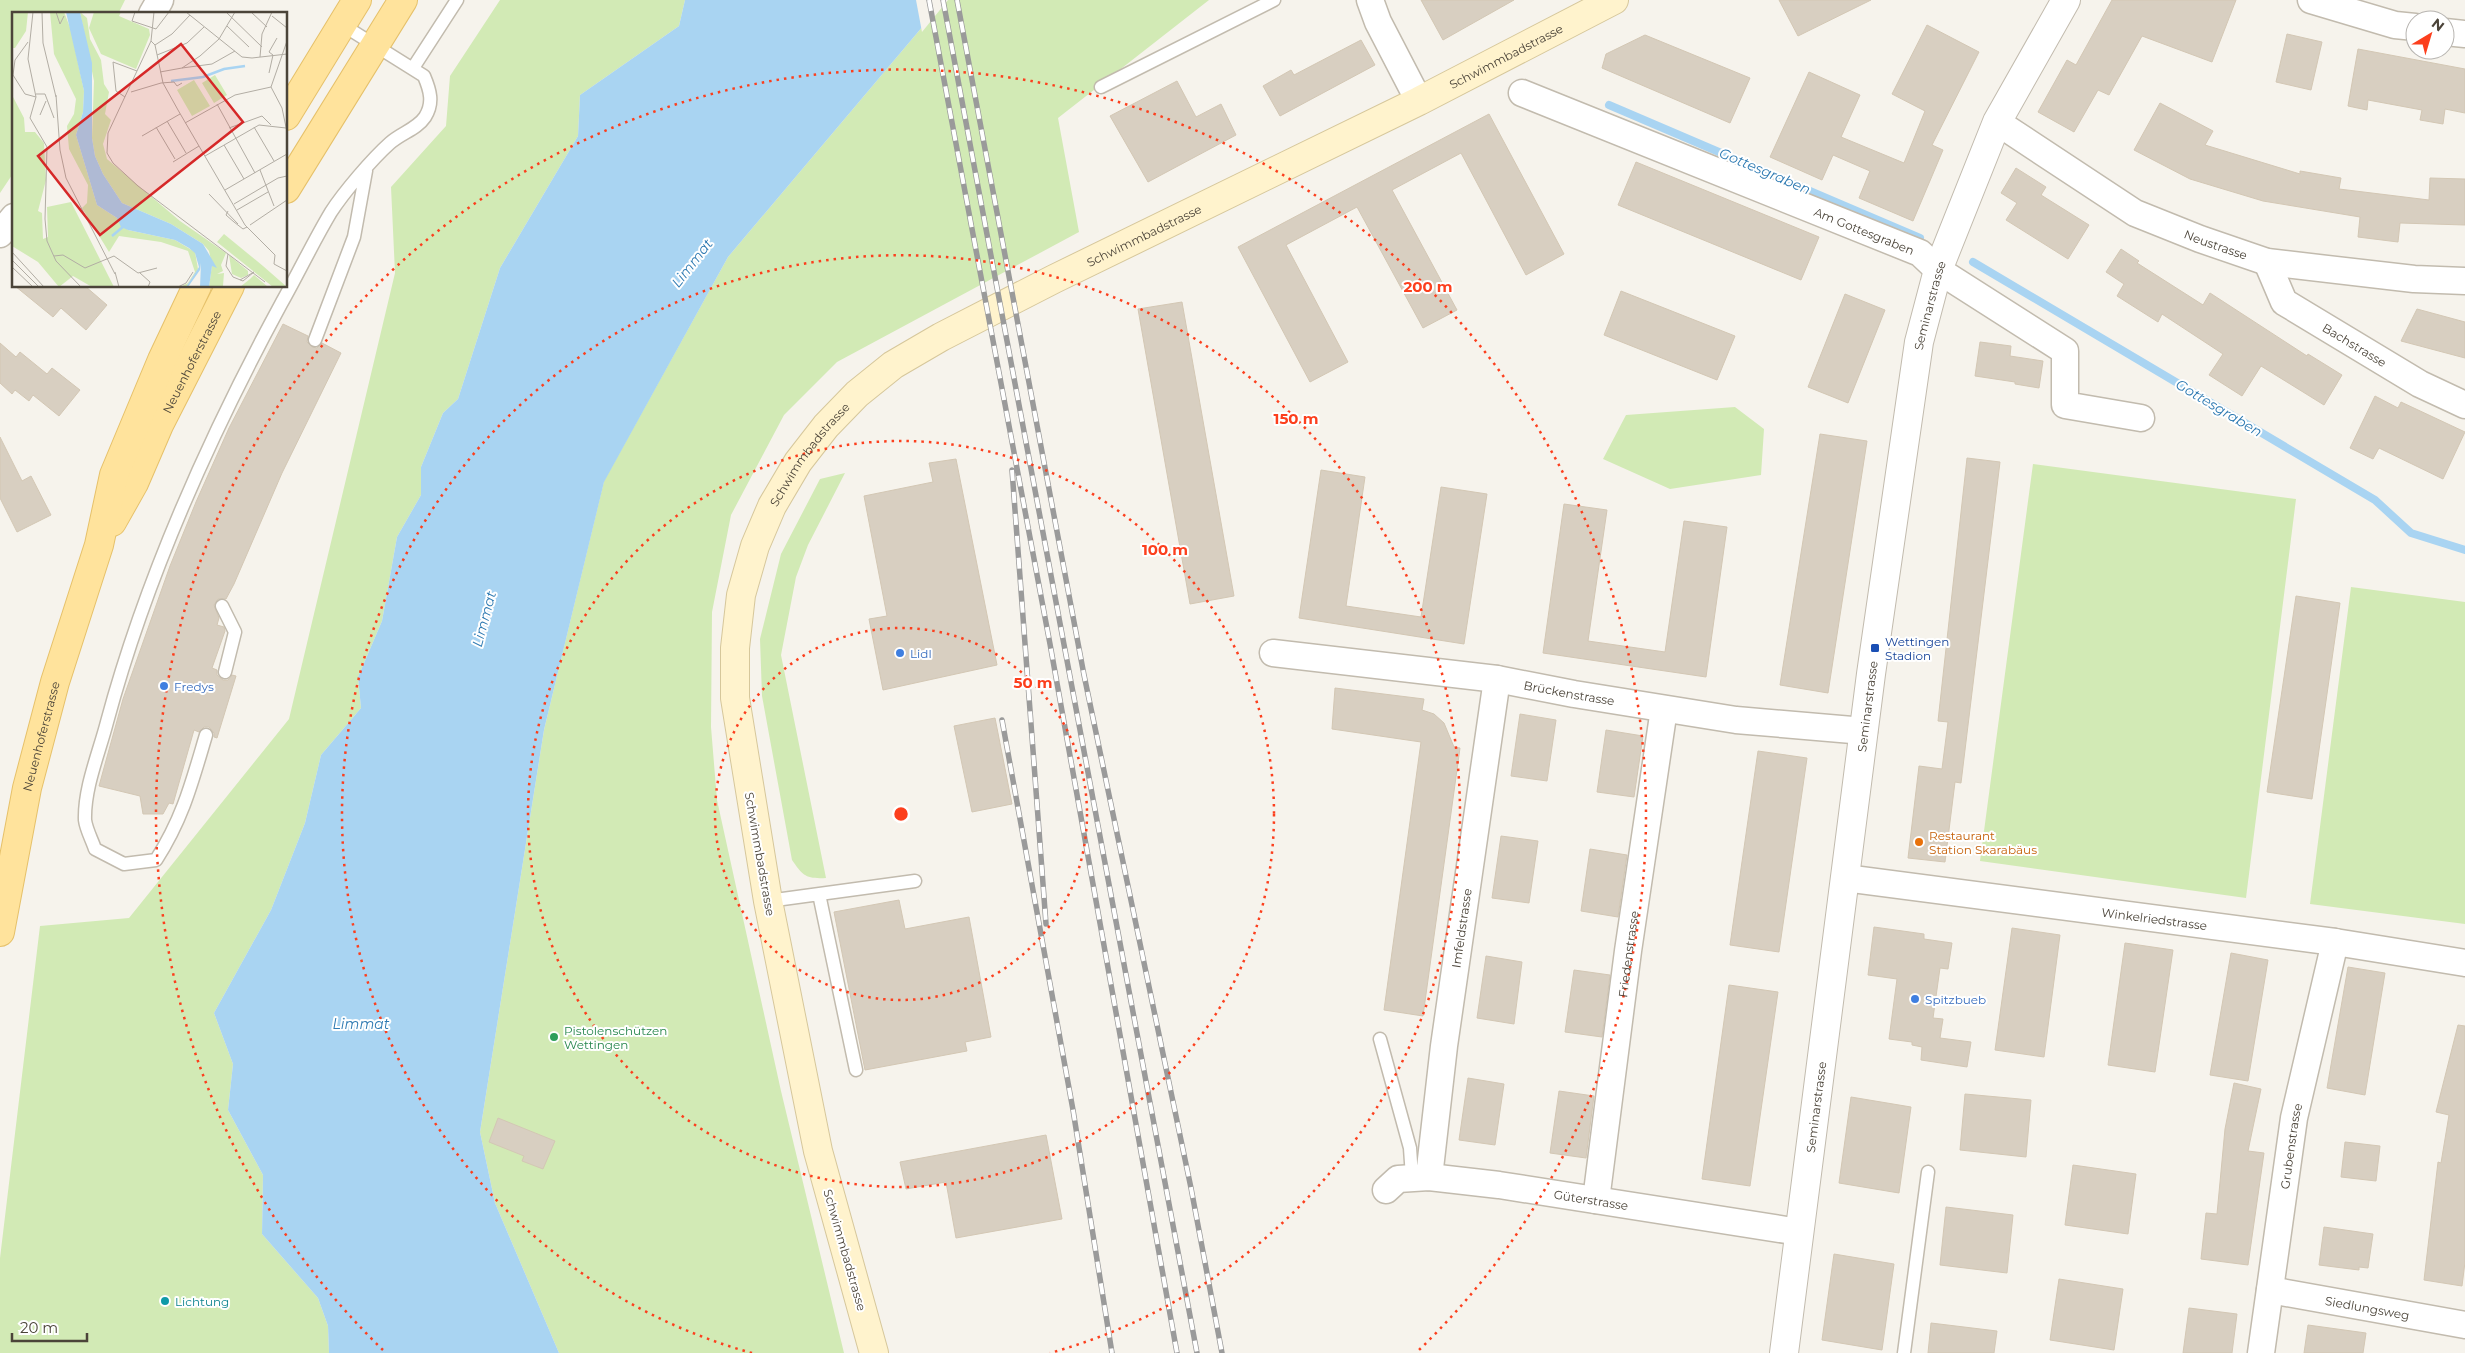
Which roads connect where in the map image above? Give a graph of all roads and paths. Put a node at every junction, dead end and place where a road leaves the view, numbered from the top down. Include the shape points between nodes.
1 (160, 0) edge
2 (357, 0) edge
3 (403, 0) edge
4 (457, 0) edge
5 (1274, 0) edge
6 (1370, 0) edge
7 (1614, 0) edge
8 (2066, 0) edge
9 (2311, 0) edge
10 (153, 12) edge
11 (342, 24) junction
12 (2405, 26) edge
13 (375, 45) junction
14 (413, 68) junction
15 (1101, 87) dead end
16 (1522, 93) dead end
17 (1419, 101) junction
18 (288, 113) edge
19 (1997, 122) junction
20 (367, 168) junction
21 (288, 186) edge
22 (12, 219) edge
23 (0, 234) edge
24 (2267, 262) junction
25 (1938, 270) junction
26 (2465, 281) edge
27 (196, 288) edge
28 (229, 288) edge
29 (315, 340) dead end
30 (2465, 405) edge
31 (2142, 418) dead end
32 (99, 545) junction
33 (222, 606) dead end
34 (1273, 653) dead end
35 (225, 672) dead end
36 (1497, 679) junction
37 (1664, 709) junction
38 (1864, 731) junction
39 (206, 734) dead end
40 (1845, 878) junction
41 (915, 881) dead end
42 (819, 894) junction
43 (768, 901) junction
44 (0, 932) edge
45 (2335, 942) junction
46 (2465, 963) edge
47 (1380, 1039) dead end
48 (856, 1070) dead end
49 (1928, 1172) dead end
50 (1421, 1177) junction
51 (1386, 1190) dead end
52 (1596, 1200) junction
53 (1799, 1232) junction
54 (2270, 1290) junction
55 (2465, 1324) edge
56 (874, 1353) edge
57 (1784, 1353) edge
58 (1904, 1353) edge
59 (2261, 1353) edge

1 - 10 street
2 - 11 main road
3 - 13 main road
4 - 14 lane
5 - 15 lane
6 - 17 street
7 - 17 main road, Schwimmbadstrasse
8 - 19 street, Seminarstrasse
9 - 12 street
11 - 13 lane
11 - 18 main road
13 - 14 lane
13 - 21 main road
14 - 20 lane via 424,76 430,89 431,104 425,117 391,142
16 - 25 street, Am Gottesgraben via 1920,253
17 - 43 main road, Schwimmbadstrasse via 941,337 894,365 857,394 826,426 798,462 772,506 755,546 738,622 735,698
19 - 24 street, Neustrasse via 2135,213
19 - 25 street, Seminarstrasse
20 - 29 lane via 354,237
20 - 39 lane via 332,211 265,334 186,498 113,698 88,792 85,822 95,849 124,864 156,860 174,832
22 - 23 street
24 - 26 street, Neustrasse via 2414,279
24 - 30 street, Bachstrasse via 2284,302 2420,384
25 - 31 street, Am Gottesgraben via 2066,350 2065,405
25 - 38 street, Seminarstrasse via 1919,342
27 - 32 main road, Neuenhoferstrasse via 114,475
28 - 32 main road, Neuenhoferstrasse via 159,424 134,483
32 - 44 main road, Neuenhoferstrasse via 55,682 27,788
33 - 35 lane via 235,632
34 - 36 street, Brückenstrasse
36 - 37 street, Brückenstrasse
36 - 50 street, Imfeldstrasse via 1444,1046
37 - 38 street, Brückenstrasse via 1736,720
37 - 52 street, Friedenstrasse
38 - 40 street, Seminarstrasse
40 - 45 street, Winkelriedstrasse
40 - 53 street, Seminarstrasse
41 - 42 lane
42 - 43 lane
42 - 48 lane
43 - 56 main road, Schwimmbadstrasse via 818,1151
45 - 46 street, Winkelriedstrasse
45 - 54 street, Grubenstrasse via 2294,1118
47 - 50 lane
49 - 58 lane
50 - 51 street via 1398,1179
50 - 52 street, Güterstrasse
52 - 53 street, Güterstrasse
53 - 57 street, Seminarstrasse
54 - 55 street, Siedlungsweg
54 - 59 street, Grubenstrasse

